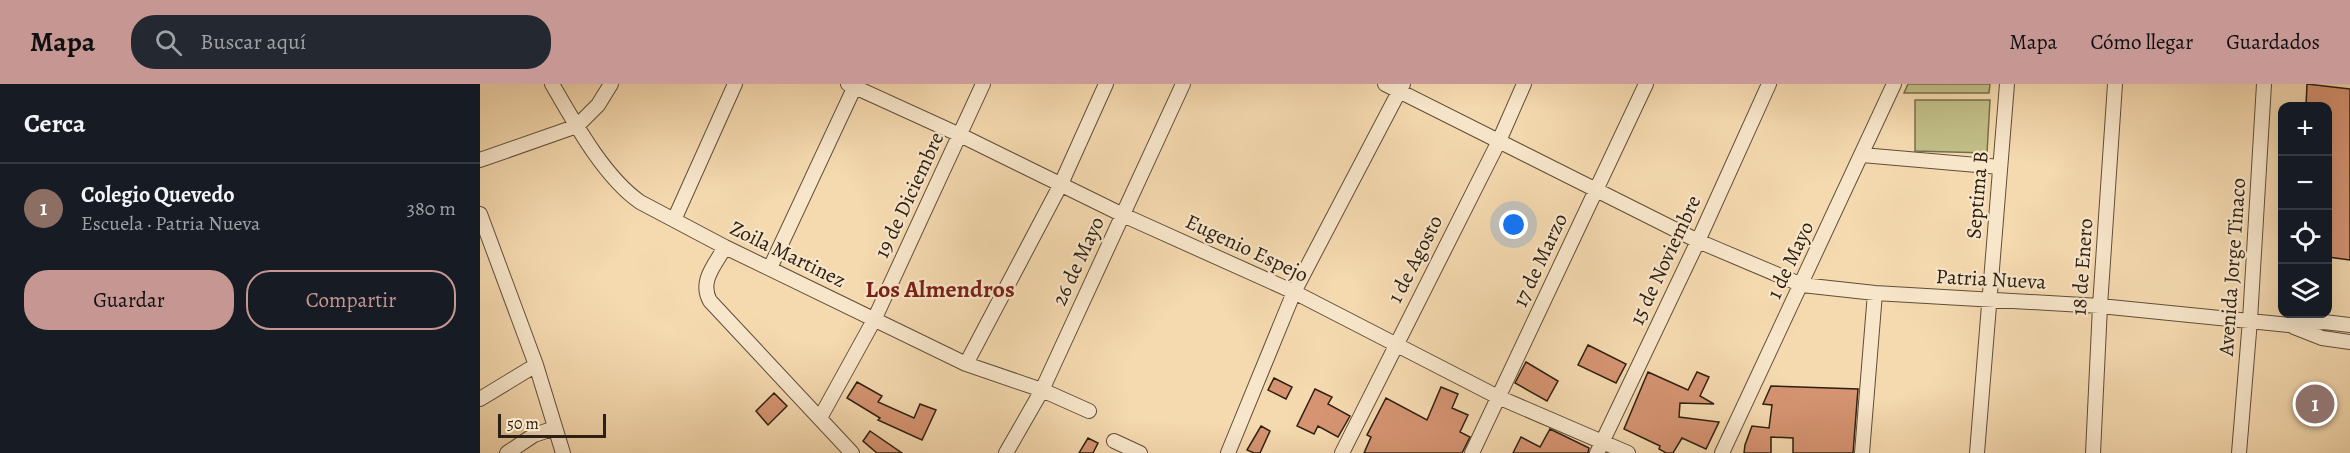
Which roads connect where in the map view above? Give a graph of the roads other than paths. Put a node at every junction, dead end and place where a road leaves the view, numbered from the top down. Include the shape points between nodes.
1 (552, 84) edge
2 (611, 84) edge
3 (735, 84) edge
4 (983, 84) edge
5 (1106, 84) edge
6 (1183, 84) edge
7 (1385, 84) edge
8 (1524, 84) edge
9 (1646, 84) edge
10 (1769, 84) edge
11 (1894, 84) edge
12 (2007, 84) edge
13 (2115, 84) edge
14 (2264, 84) edge
15 (853, 85) edge
16 (1402, 87) edge
17 (577, 126) junction
18 (960, 135) junction
19 (1499, 141) junction
20 (1862, 155) junction
21 (480, 160) edge
22 (2001, 167) junction
23 (1061, 184) junction
24 (1597, 189) junction
25 (480, 214) edge
26 (1123, 215) junction
27 (674, 220) junction
28 (1698, 241) junction
29 (725, 247) junction
30 (492, 249) junction
31 (480, 256) edge
32 (770, 268) junction
33 (1802, 285) junction
34 (1294, 292) junction
35 (1875, 293) junction
36 (1989, 300) junction
37 (2100, 306) junction
38 (874, 320) junction
39 (2250, 320) junction
40 (2289, 325) junction
41 (2350, 325) edge
42 (2350, 342) edge
43 (1396, 343) junction
44 (966, 364) junction
45 (536, 365) junction
46 (1042, 390) junction
47 (1498, 397) junction
48 (480, 399) edge
49 (1089, 411) dead end
50 (820, 418) junction
51 (555, 428) junction
52 (1113, 441) dead end
53 (1599, 448) edge
54 (507, 453) edge
55 (562, 453) edge
56 (852, 453) edge
57 (1006, 453) edge
58 (1140, 453) edge
59 (1228, 453) edge
60 (1342, 453) edge
61 (1472, 453) edge
62 (1628, 453) edge
63 (1722, 453) edge
64 (1862, 453) edge
65 (1977, 453) edge
66 (2092, 453) edge
67 (2239, 453) edge

1 - 17 street, Zoila Martinez
2 - 17 street via 598,105
3 - 27 street
4 - 18 street, 19 de Diciembre
5 - 23 street
6 - 26 street, 26 de Mayo
7 - 16 street, Patria Nueva
8 - 19 street, 1 de Agosto
9 - 24 street, 17 de Marzo
10 - 28 street, 15 de Noviembre
11 - 20 street, 1 de Mayo
12 - 22 street, Septima B
13 - 37 street, 18 de Enero
14 - 39 street, Avenida Jorge Tinaco
15 - 18 street, Eugenio Espejo
15 - 32 street
16 - 19 street, Patria Nueva
16 - 34 street
17 - 21 street
17 - 27 street, Zoila Martinez via 628,194
18 - 23 street, Eugenio Espejo
18 - 38 street, 19 de Diciembre
19 - 24 street, Patria Nueva
19 - 43 street, 1 de Agosto
20 - 22 street
20 - 33 street, 1 de Mayo
22 - 36 street, Septima B
23 - 26 street, Eugenio Espejo
23 - 44 street
24 - 28 street, Patria Nueva
24 - 47 street, 17 de Marzo
25 - 30 street
26 - 34 street, Eugenio Espejo
26 - 46 street, 26 de Mayo
27 - 29 street, Zoila Martinez
28 - 33 street, Patria Nueva
28 - 53 street, 15 de Noviembre
29 - 32 street, Zoila Martinez
29 - 50 street via 706,280 705,293
30 - 31 street
30 - 45 street
32 - 38 street, Zoila Martinez
33 - 35 street, Patria Nueva
33 - 63 street, 1 de Mayo
34 - 43 street, Eugenio Espejo
34 - 59 street
35 - 36 street, Patria Nueva
35 - 64 street
36 - 37 street, Patria Nueva
36 - 65 street, Septima B
37 - 39 street, Patria Nueva
37 - 66 street, 18 de Enero
38 - 44 street, Zoila Martinez
38 - 50 street, 19 de Diciembre
39 - 40 street, Patria Nueva
39 - 67 street, Avenida Jorge Tinaco
40 - 41 street, Patria Nueva
40 - 42 street, Patria Nueva via 2322,338
43 - 47 street, Eugenio Espejo
43 - 60 street, 1 de Agosto
44 - 46 street, Zoila Martinez
45 - 48 street
45 - 51 street
46 - 49 street, Zoila Martinez
46 - 57 street, 26 de Mayo
47 - 53 street, Eugenio Espejo
47 - 61 street, 17 de Marzo
50 - 56 street
51 - 54 street via 534,435
51 - 55 street
52 - 58 street
53 - 62 street, Eugenio Espejo

